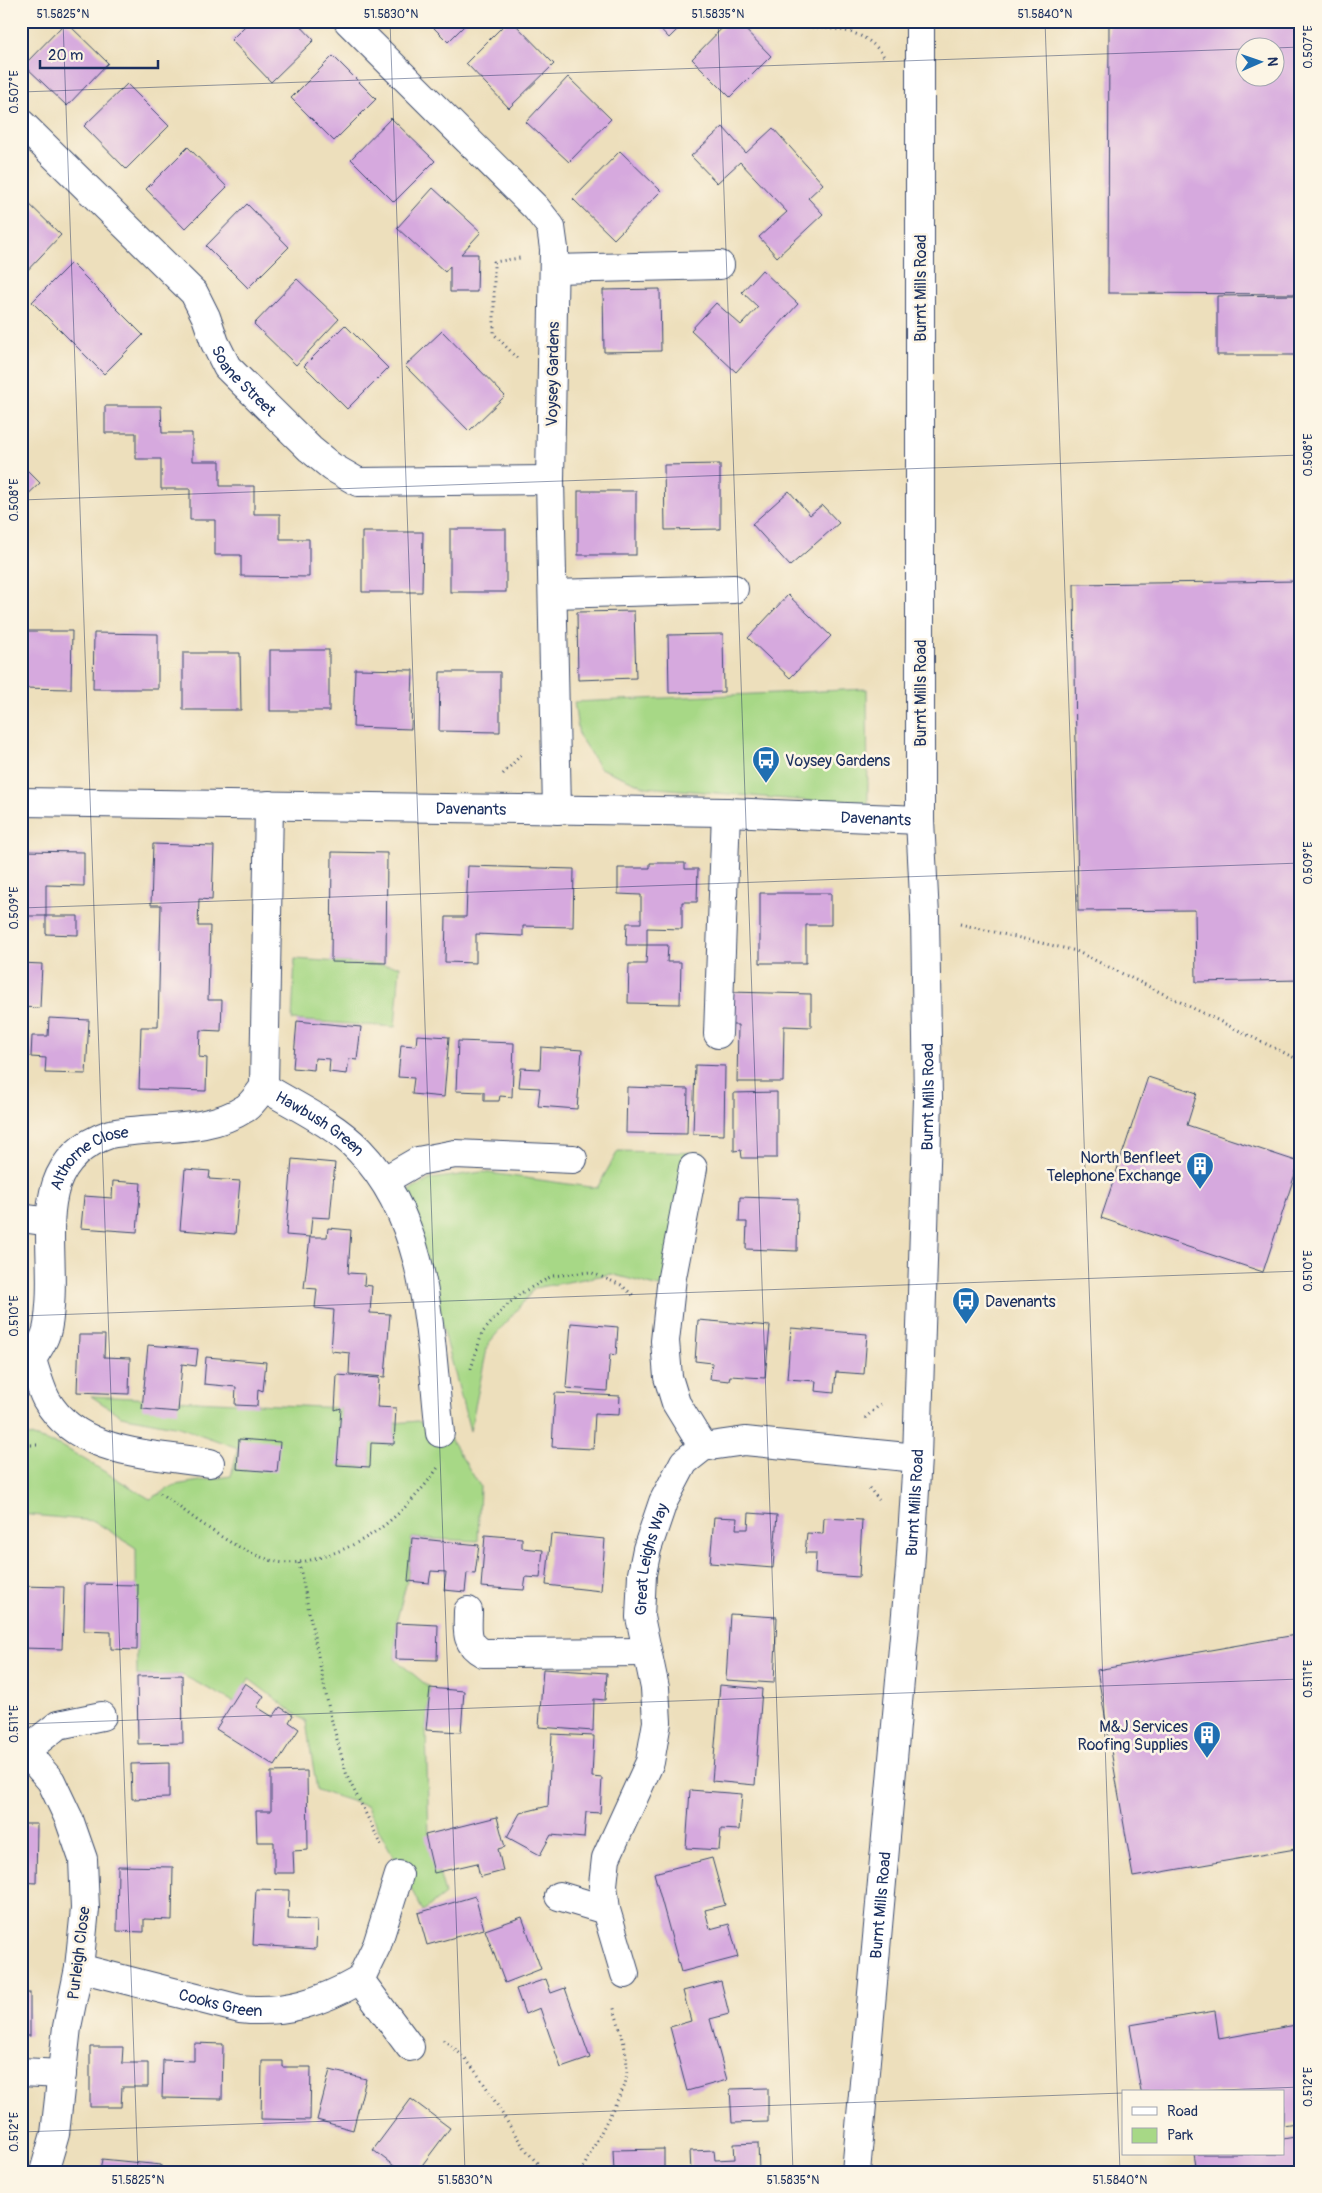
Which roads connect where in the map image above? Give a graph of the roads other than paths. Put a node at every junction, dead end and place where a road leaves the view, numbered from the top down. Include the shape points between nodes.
1 (348, 21) edge
2 (920, 21) edge
3 (21, 123) edge
4 (720, 265) dead end
5 (554, 269) junction
6 (550, 480) junction
7 (734, 589) dead end
8 (553, 594) junction
9 (21, 802) edge
10 (269, 805) junction
11 (557, 810) junction
12 (726, 812) junction
13 (920, 820) junction
14 (718, 1034) dead end
15 (264, 1087) junction
16 (573, 1159) dead end
17 (693, 1168) dead end
18 (385, 1180) junction
19 (21, 1218) edge
20 (50, 1222) junction
21 (26, 1360) edge
22 (440, 1433) dead end
23 (703, 1447) junction
24 (917, 1458) junction
25 (210, 1463) dead end
26 (468, 1611) dead end
27 (647, 1652) junction
28 (102, 1716) dead end
29 (23, 1751) edge
30 (399, 1875) road end
31 (559, 1896) dead end
32 (606, 1910) junction
33 (78, 1968) junction
34 (625, 1974) dead end
35 (360, 1980) junction
36 (410, 2047) road end
37 (21, 2072) edge
38 (62, 2074) junction
39 (44, 2172) edge
40 (856, 2172) edge

1 - 5 street, Voysey Gardens via 536,208 551,227
2 - 13 street, Burnt Mills Road
3 - 6 street, Soane Street via 194,293 227,367 279,420 332,467 358,482
4 - 5 street
5 - 6 street, Voysey Gardens
6 - 8 street, Voysey Gardens
7 - 8 street
8 - 11 street, Voysey Gardens
9 - 10 street, Davenants
10 - 11 street, Davenants
10 - 15 street, Hawbush Green
11 - 12 street, Davenants
12 - 13 street, Davenants
12 - 14 street
13 - 24 street, Burnt Mills Road via 928,1098
15 - 18 street, Hawbush Green via 337,1131
15 - 20 street, Althorne Close via 248,1107 218,1121 125,1131 90,1142 78,1151 58,1176
16 - 18 street via 455,1154 418,1161
17 - 23 street via 672,1277 665,1342 668,1377 676,1403
18 - 22 street, Hawbush Green via 402,1211 423,1283
19 - 20 street
20 - 21 street, Althorne Close via 51,1294 45,1336
21 - 25 street via 46,1399 65,1424 88,1438 109,1447
23 - 24 street via 745,1442
23 - 27 street, Great Leighs Way via 684,1462 663,1502 647,1548 640,1617
24 - 40 street, Burnt Mills Road
26 - 27 street via 468,1637 473,1647 483,1653
27 - 32 street, Great Leighs Way via 655,1688 657,1722 650,1762 606,1858 603,1885
28 - 29 street via 58,1725
29 - 33 street, Purleigh Close via 51,1782 83,1859 85,1909
30 - 35 street via 377,1945
31 - 32 street
32 - 34 street, Great Leighs Way
33 - 35 street, Cooks Green via 240,2010 262,2012 289,2009 333,1996
33 - 38 street, Purleigh Close
35 - 36 street
37 - 38 street
38 - 39 street, Purleigh Close via 56,2134

